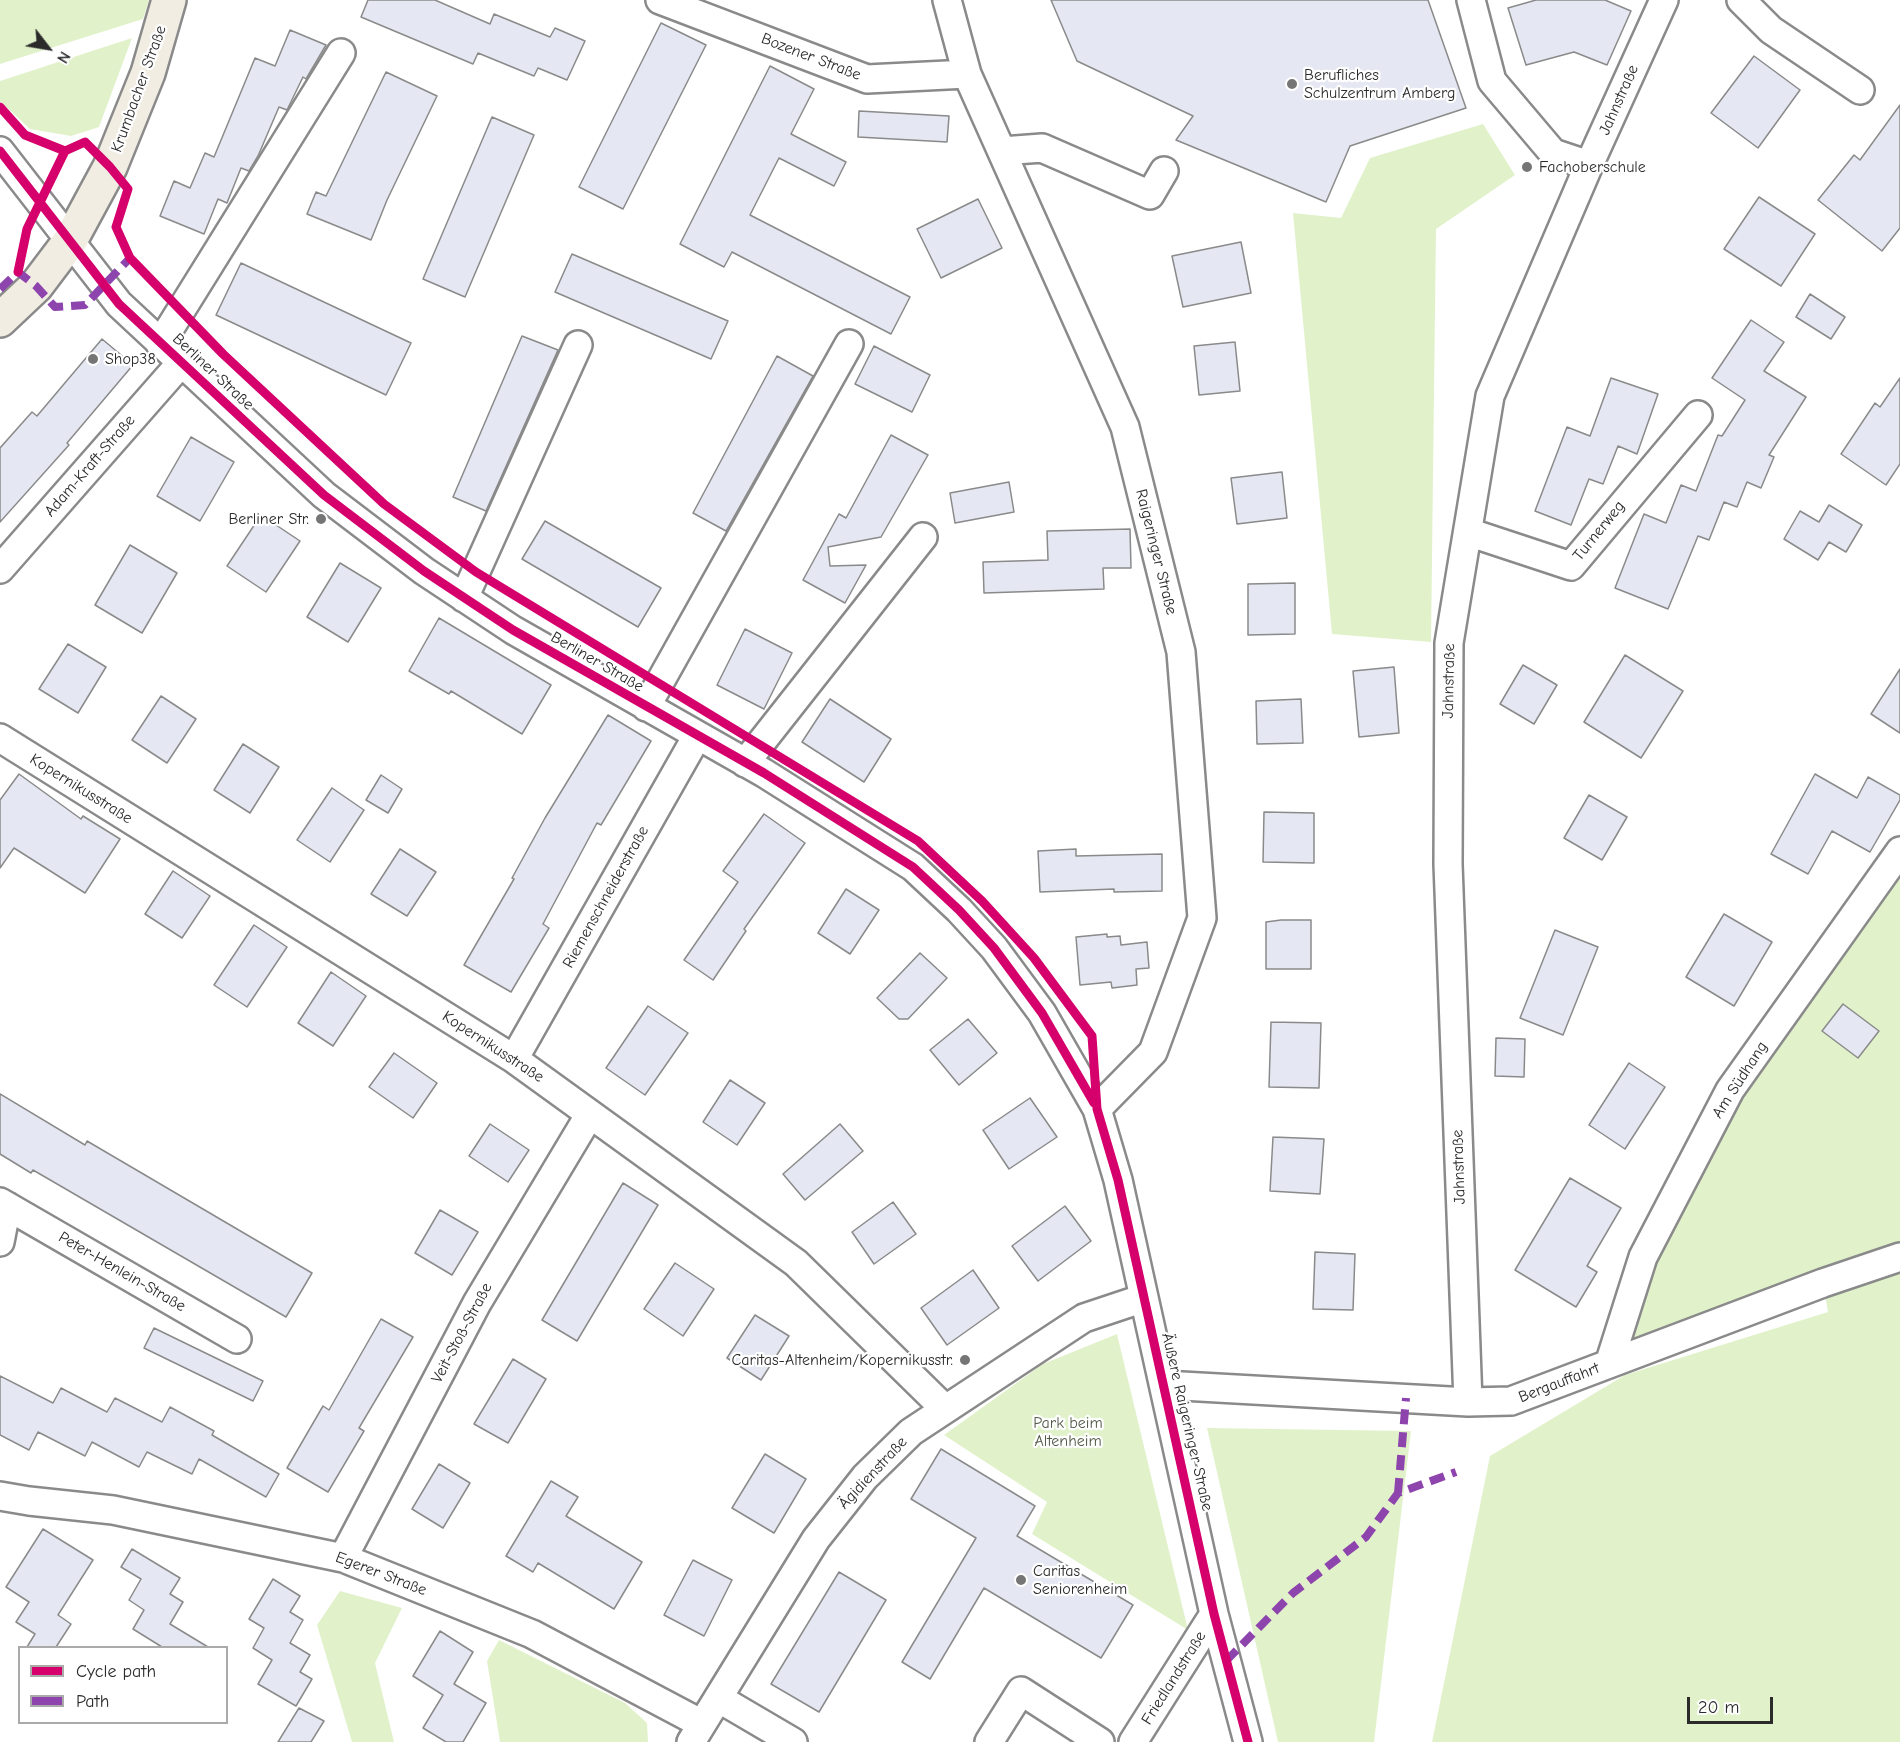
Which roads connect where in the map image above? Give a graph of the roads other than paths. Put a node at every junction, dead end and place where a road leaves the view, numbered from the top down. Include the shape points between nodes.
1 (169, 0) edge
2 (660, 0) edge
3 (947, 0) edge
4 (1471, 0) edge
5 (1664, 0) edge
6 (1741, 0) edge
7 (341, 53) dead end
8 (968, 74) junction
9 (1860, 90) dead end
10 (1002, 151) junction
11 (0, 152) edge
12 (1589, 165) junction
13 (1164, 171) dead end
14 (70, 240) junction
15 (0, 320) edge
16 (160, 344) junction
17 (849, 344) dead end
18 (578, 345) dead end
19 (181, 363) junction
20 (1698, 415) dead end
21 (1468, 532) junction
22 (923, 537) dead end
23 (0, 569) edge
24 (464, 598) junction
25 (646, 708) junction
26 (697, 736) junction
27 (0, 738) edge
28 (745, 763) junction
29 (1900, 851) edge
30 (514, 1059) junction
31 (1097, 1109) junction
32 (590, 1114) junction
33 (4, 1204) edge
34 (0, 1242) edge
35 (1900, 1257) edge
36 (1144, 1298) junction
37 (237, 1339) dead end
38 (1609, 1364) junction
39 (1164, 1385) junction
40 (1468, 1402) junction
41 (945, 1409) junction
42 (0, 1496) edge
43 (343, 1558) junction
44 (1214, 1614) junction
45 (718, 1698) junction
46 (696, 1733) edge
47 (793, 1742) edge
48 (989, 1742) edge
49 (1100, 1742) edge
50 (1133, 1742) edge
51 (1248, 1742) edge

1 - 14 main road, Krumbacher Straße via 148,73 110,166
2 - 8 street, Bozener Straße via 867,78
3 - 8 street, Raigeringer Straße
4 - 12 street via 1492,81 1553,153
5 - 12 street, Jahnstraße
6 - 9 street via 1771,30
7 - 16 street, Berliner Straße
8 - 10 street, Raigeringer Straße
10 - 13 street via 1042,148 1150,195
10 - 31 street, Raigeringer Straße via 1125,427 1181,652 1202,918 1154,1052
11 - 14 street, Berliner Straße
12 - 21 street, Jahnstraße via 1490,396
14 - 15 main road, Krumbacher Straße via 36,286
14 - 16 street, Berliner Straße via 119,304
16 - 19 street, Berliner Straße
17 - 25 street
18 - 24 street
19 - 23 street, Adam-Kraft-Straße
19 - 24 street, Berliner Straße via 324,495
20 - 21 street, Turnerweg via 1571,566
21 - 40 street, Jahnstraße via 1449,643 1448,864
22 - 28 street
24 - 25 street, Berliner Straße
25 - 26 street, Berliner Straße
26 - 28 street, Berliner Straße
26 - 30 street, Riemenschneiderstraße
27 - 30 street, Kopernikusstraße
28 - 31 street, Berliner Straße via 913,867 959,910 994,948 1042,1013
29 - 38 street, Am Südhang via 1730,1090 1643,1257
30 - 32 street, Kopernikusstraße
31 - 36 street, Äußere Raigeringer Straße via 1118,1180
32 - 41 street, Kopernikusstraße via 796,1263
32 - 43 street, Veit-Stoß-Straße via 477,1303
33 - 34 street, Peter-Henlein-Straße
33 - 37 street, Peter-Henlein-Straße
35 - 38 street, Bergauffahrt
36 - 39 street, Äußere Raigeringer Straße
36 - 41 street, Ägidienstraße via 1084,1318
38 - 40 street, Bergauffahrt via 1511,1401
39 - 40 street, Bergauffahrt
39 - 44 street, Äußere Raigeringer Straße
41 - 45 street, Ägidienstraße via 911,1432 865,1477 823,1530
42 - 43 street, Egerer Straße via 113,1510
43 - 46 street, Egerer Straße via 532,1634
44 - 50 street, Friedlandstraße
44 - 51 street, Äußere Raigeringer Straße
45 - 46 street, Ägidienstraße
45 - 47 street
48 - 49 street via 1021,1691

